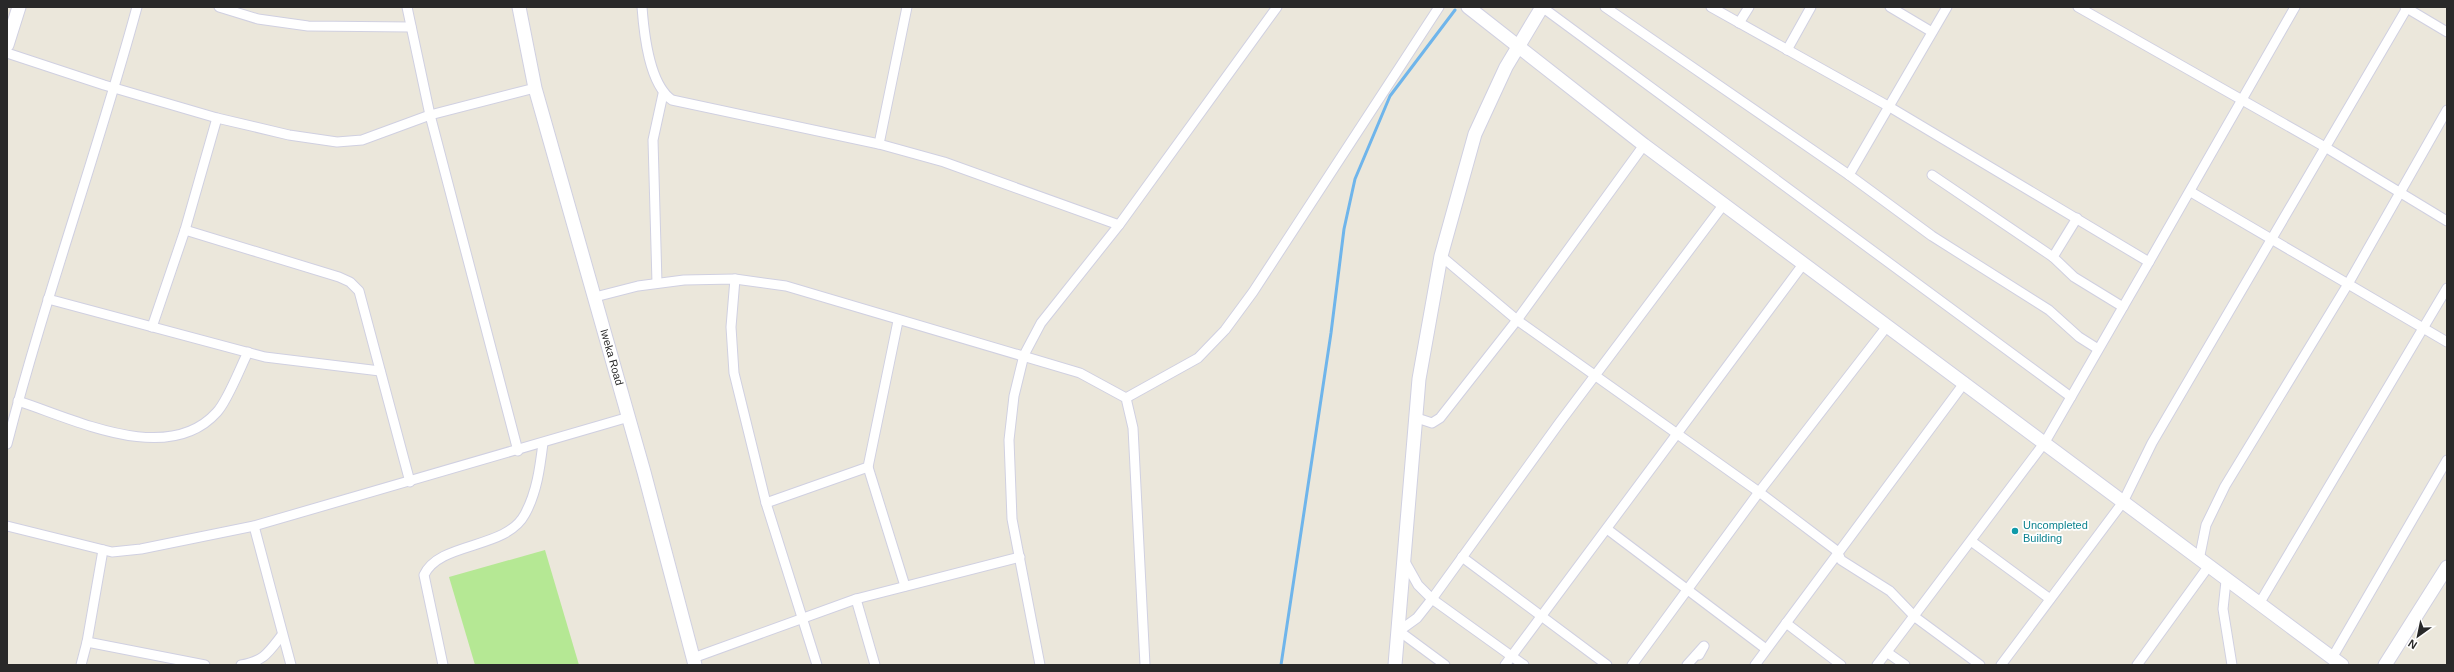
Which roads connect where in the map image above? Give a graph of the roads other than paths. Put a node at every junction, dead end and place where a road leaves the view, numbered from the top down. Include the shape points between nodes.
1 (137, 7) edge
2 (219, 7) edge
3 (407, 7) edge
4 (519, 7) edge
5 (529, 7) edge
6 (642, 7) edge
7 (907, 7) edge
8 (1277, 7) edge
9 (1438, 7) edge
10 (1468, 7) edge
11 (1542, 7) edge
12 (1605, 7) edge
13 (1711, 7) edge
14 (1749, 7) edge
15 (1810, 7) edge
16 (1890, 7) edge
17 (1947, 7) edge
18 (2078, 7) edge
19 (2295, 7) edge
20 (17, 8) edge
21 (2406, 8) edge
22 (1739, 23) junction
23 (411, 27) junction
24 (1932, 32) junction
25 (2447, 32) edge
26 (7, 45) edge
27 (1518, 46) junction
28 (528, 49) junction
29 (1787, 50) junction
30 (7, 53) edge
31 (115, 88) junction
32 (535, 88) junction
33 (663, 94) junction
34 (2242, 101) junction
35 (1888, 106) junction
36 (2447, 110) edge
37 (430, 115) junction
38 (217, 118) junction
39 (879, 144) junction
40 (1644, 144) junction
41 (2326, 147) junction
42 (1849, 175) junction
43 (1932, 175) dead end
44 (2191, 192) junction
45 (2399, 192) junction
46 (1724, 204) junction
47 (2077, 218) junction
48 (2447, 220) edge
49 (1119, 225) junction
50 (185, 230) junction
51 (2273, 238) junction
52 (1441, 256) junction
53 (2053, 257) junction
54 (2149, 262) junction
55 (1804, 263) junction
56 (735, 278) junction
57 (657, 284) junction
58 (2348, 284) junction
59 (2447, 288) edge
60 (595, 297) junction
61 (48, 299) junction
62 (2123, 307) junction
63 (1517, 320) junction
64 (898, 321) junction
65 (1888, 325) junction
66 (152, 327) junction
67 (2423, 328) junction
68 (2447, 342) edge
69 (2098, 349) junction
70 (248, 352) junction
71 (1024, 355) junction
72 (380, 371) junction
73 (1595, 378) junction
74 (1965, 382) junction
75 (2071, 397) junction
76 (1126, 398) junction
77 (18, 401) junction
78 (629, 417) junction
79 (1417, 418) junction
80 (1676, 435) junction
81 (2045, 442) junction
82 (543, 443) junction
83 (7, 444) edge
84 (518, 451) junction
85 (2447, 460) edge
86 (868, 467) junction
87 (410, 482) junction
88 (1759, 492) junction
89 (2123, 502) junction
90 (766, 503) junction
91 (7, 526) edge
92 (254, 526) junction
93 (1607, 529) junction
94 (1971, 541) junction
95 (103, 550) junction
96 (1837, 551) junction
97 (1020, 557) junction
98 (1462, 557) junction
99 (1404, 558) junction
100 (2204, 564) junction
101 (2447, 567) edge
102 (2226, 580) junction
103 (905, 586) junction
104 (1689, 589) junction
105 (856, 599) junction
106 (1432, 599) junction
107 (2050, 599) junction
108 (2259, 604) junction
109 (1915, 617) junction
110 (1541, 618) junction
111 (803, 619) junction
112 (1786, 623) junction
113 (1399, 631) junction
114 (282, 635) junction
115 (87, 642) junction
116 (1766, 649) junction
117 (1888, 653) junction
118 (1699, 655) dead end
119 (1512, 656) junction
120 (2337, 661) edge
121 (694, 662) edge
122 (81, 665) edge
123 (205, 665) edge
124 (242, 665) edge
125 (291, 665) edge
126 (443, 665) edge
127 (817, 665) edge
128 (875, 665) edge
129 (1040, 665) edge
130 (1145, 665) edge
131 (1395, 665) edge
132 (1445, 665) edge
133 (1506, 665) edge
134 (1524, 665) edge
135 (1607, 665) edge
136 (1632, 665) edge
137 (1687, 665) edge
138 (1754, 665) edge
139 (1841, 665) edge
140 (1877, 665) edge
141 (1905, 665) edge
142 (1980, 665) edge
143 (2001, 665) edge
144 (2136, 665) edge
145 (2232, 665) edge
146 (2385, 665) edge

1 - 31 street
2 - 23 street via 258,19 308,26
3 - 23 street
4 - 28 street
5 - 28 street
6 - 33 street via 644,31 655,78
7 - 39 street
8 - 49 street
9 - 76 street via 1253,292 1225,330 1198,358
10 - 27 street
11 - 27 street
11 - 75 street
12 - 42 street
13 - 22 street
14 - 22 street
15 - 29 street
16 - 24 street
17 - 24 street
18 - 34 street
19 - 34 street
20 - 26 street
21 - 25 street
21 - 41 street
22 - 29 street
23 - 37 street
24 - 35 street
27 - 40 street
27 - 52 street via 1475,134
28 - 32 street, Iweka Road
29 - 35 street
30 - 31 street
31 - 38 street
31 - 61 street
32 - 37 street
32 - 60 street, Iweka Road
33 - 39 street via 672,100
33 - 57 street via 653,140
34 - 41 street
34 - 44 street
35 - 42 street
35 - 47 street
36 - 45 street
37 - 38 street via 362,140 344,142 289,136
37 - 84 street
38 - 50 street
39 - 49 street via 944,162
40 - 46 street
40 - 63 street
41 - 45 street
41 - 51 street
42 - 69 street via 1932,236 2049,310
43 - 53 street
44 - 51 street
44 - 54 street
45 - 48 street
45 - 58 street
46 - 55 street
46 - 73 street
47 - 53 street
47 - 54 street
49 - 71 street via 1041,323
50 - 66 street
50 - 72 street via 350,282 358,291
51 - 58 street
51 - 89 street via 2152,443
52 - 63 street
52 - 79 street via 1419,379
53 - 62 street via 2074,277
54 - 62 street
55 - 65 street
55 - 80 street
56 - 57 street
56 - 64 street via 786,286
56 - 90 street via 731,327 734,373
57 - 60 street
58 - 67 street
58 - 100 street via 2225,486 2206,525
59 - 67 street
60 - 78 street, Iweka Road
61 - 66 street
61 - 77 street
62 - 69 street
63 - 73 street
63 - 79 street via 1440,418 1432,423
64 - 71 street
64 - 86 street
65 - 74 street
65 - 88 street
66 - 70 street
67 - 68 street
67 - 108 street
69 - 75 street
70 - 72 street via 265,357
70 - 77 street via 217,412 195,429 167,437 144,438 123,435
71 - 76 street via 1080,372
71 - 97 street via 1014,396 1009,440 1012,519
72 - 87 street
73 - 80 street
73 - 98 street
74 - 81 street
74 - 96 street
75 - 81 street
76 - 130 street via 1133,428
77 - 83 street
78 - 82 street
78 - 121 street, Iweka Road
79 - 99 street
80 - 88 street
80 - 93 street
81 - 89 street
81 - 94 street
82 - 84 street
82 - 126 street via 537,484 519,522 512,529 435,560 428,566 424,575
84 - 87 street
85 - 120 street
86 - 90 street
86 - 103 street
87 - 92 street
88 - 96 street
88 - 104 street
89 - 100 street
89 - 107 street
90 - 111 street
91 - 95 street
92 - 95 street via 141,549 112,552
92 - 114 street
93 - 104 street
93 - 110 street
94 - 107 street
94 - 109 street
95 - 115 street
96 - 109 street via 1841,560 1890,591
96 - 112 street
97 - 103 street
97 - 129 street
98 - 106 street
98 - 110 street
99 - 106 street via 1418,585
99 - 113 street
100 - 102 street
100 - 144 street
101 - 146 street
102 - 108 street
102 - 145 street via 2223,609
103 - 105 street
104 - 116 street
104 - 136 street
105 - 111 street
105 - 128 street
106 - 113 street via 1417,618
106 - 119 street
107 - 143 street
108 - 120 street
109 - 117 street
109 - 142 street
110 - 119 street
110 - 135 street via 1583,645
111 - 121 street
111 - 127 street
112 - 116 street
112 - 139 street
113 - 131 street
113 - 132 street
114 - 124 street via 266,655 256,662
114 - 125 street
115 - 122 street
115 - 123 street
116 - 138 street
117 - 140 street
117 - 141 street
118 - 137 street via 1704,646
119 - 133 street
119 - 134 street

